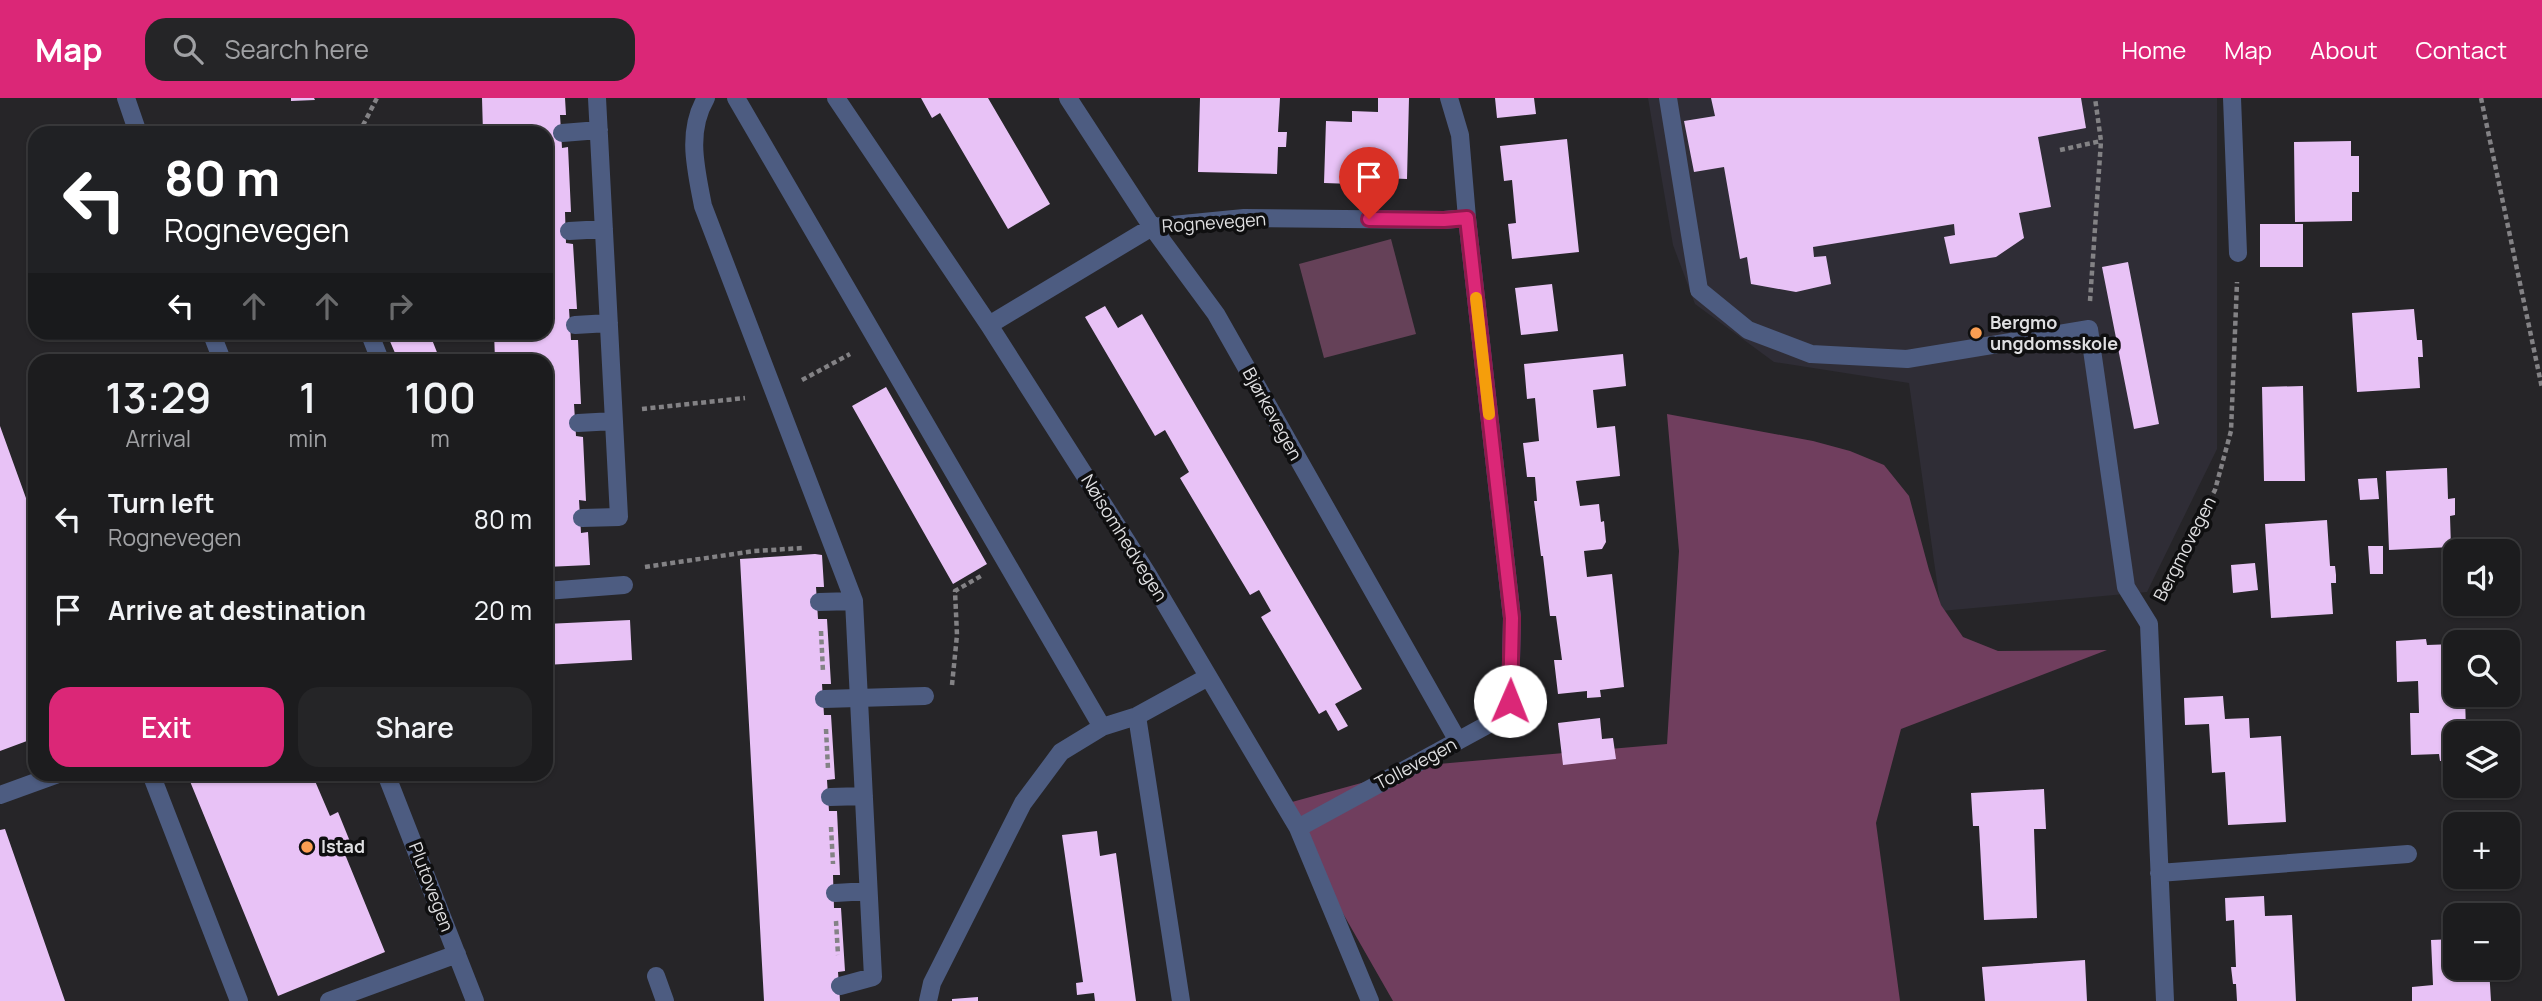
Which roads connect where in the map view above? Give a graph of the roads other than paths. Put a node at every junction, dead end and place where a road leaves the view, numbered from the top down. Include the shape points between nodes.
1 (126, 98) edge
2 (597, 98) edge
3 (706, 98) edge
4 (736, 98) edge
5 (836, 98) edge
6 (1068, 98) edge
7 (1449, 98) edge
8 (1668, 98) edge
9 (2232, 98) edge
10 (136, 126) edge
11 (599, 130) junction
12 (562, 133) dead end
13 (1467, 218) junction
14 (1152, 227) junction
15 (604, 229) junction
16 (569, 231) dead end
17 (2238, 253) road end
18 (609, 323) junction
19 (575, 325) dead end
20 (989, 326) junction
21 (614, 417) junction
22 (578, 424) dead end
23 (582, 518) dead end
24 (624, 585) road end
25 (553, 590) edge
26 (854, 601) junction
27 (819, 602) dead end
28 (1208, 677) junction
29 (926, 696) dead end
30 (824, 699) dead end
31 (859, 699) junction
32 (1137, 716) junction
33 (1102, 727) junction
34 (1458, 741) junction
35 (39, 781) edge
36 (154, 781) edge
37 (389, 781) edge
38 (0, 795) edge
39 (864, 796) junction
40 (830, 797) dead end
41 (1298, 828) junction
42 (2408, 854) dead end
43 (2159, 873) junction
44 (868, 891) junction
45 (835, 893) dead end
46 (457, 954) junction
47 (656, 976) dead end
48 (840, 986) dead end
49 (239, 1001) edge
50 (329, 1001) edge
51 (475, 1001) edge
52 (666, 1001) edge
53 (928, 1001) edge
54 (1181, 1001) edge
55 (1370, 1001) edge
56 (2165, 1001) edge

1 - 10 street
2 - 11 street
3 - 26 street via 697,113 693,152 703,206
4 - 33 street
5 - 20 street, Nøisomhedvegen
6 - 14 street, Bjørkevegen
7 - 13 street, Tollevegen via 1460,135
8 - 43 street, Bergmovegen via 1699,290 1748,330 1811,354 1908,359 2089,329 2126,587 2149,624
9 - 17 street
11 - 12 street
11 - 15 street
13 - 14 street, Rognevegen via 1244,218
13 - 34 street, Tollevegen via 1512,618 1510,701 1487,725
14 - 20 street, Rognevegen
14 - 34 street, Bjørkevegen via 1216,314
15 - 16 street
15 - 18 street
18 - 19 street
18 - 21 street
20 - 28 street, Nøisomhedvegen
21 - 22 street
21 - 23 street via 618,517
24 - 25 street
26 - 27 street
26 - 31 street
28 - 32 street
28 - 41 street, Nøisomhedvegen
29 - 31 street
30 - 31 street
31 - 39 street
32 - 33 street
32 - 54 street
33 - 53 street via 1061,752 1023,803 932,983
34 - 41 street, Tollevegen
35 - 38 street
36 - 49 street
37 - 46 street, Plutovegen
39 - 40 street
39 - 44 street
41 - 55 street, Nøisomhedvegen
42 - 43 street
43 - 56 street, Bergmovegen
44 - 45 street
44 - 48 street via 873,977
46 - 50 street
46 - 51 street, Plutovegen
47 - 52 street

